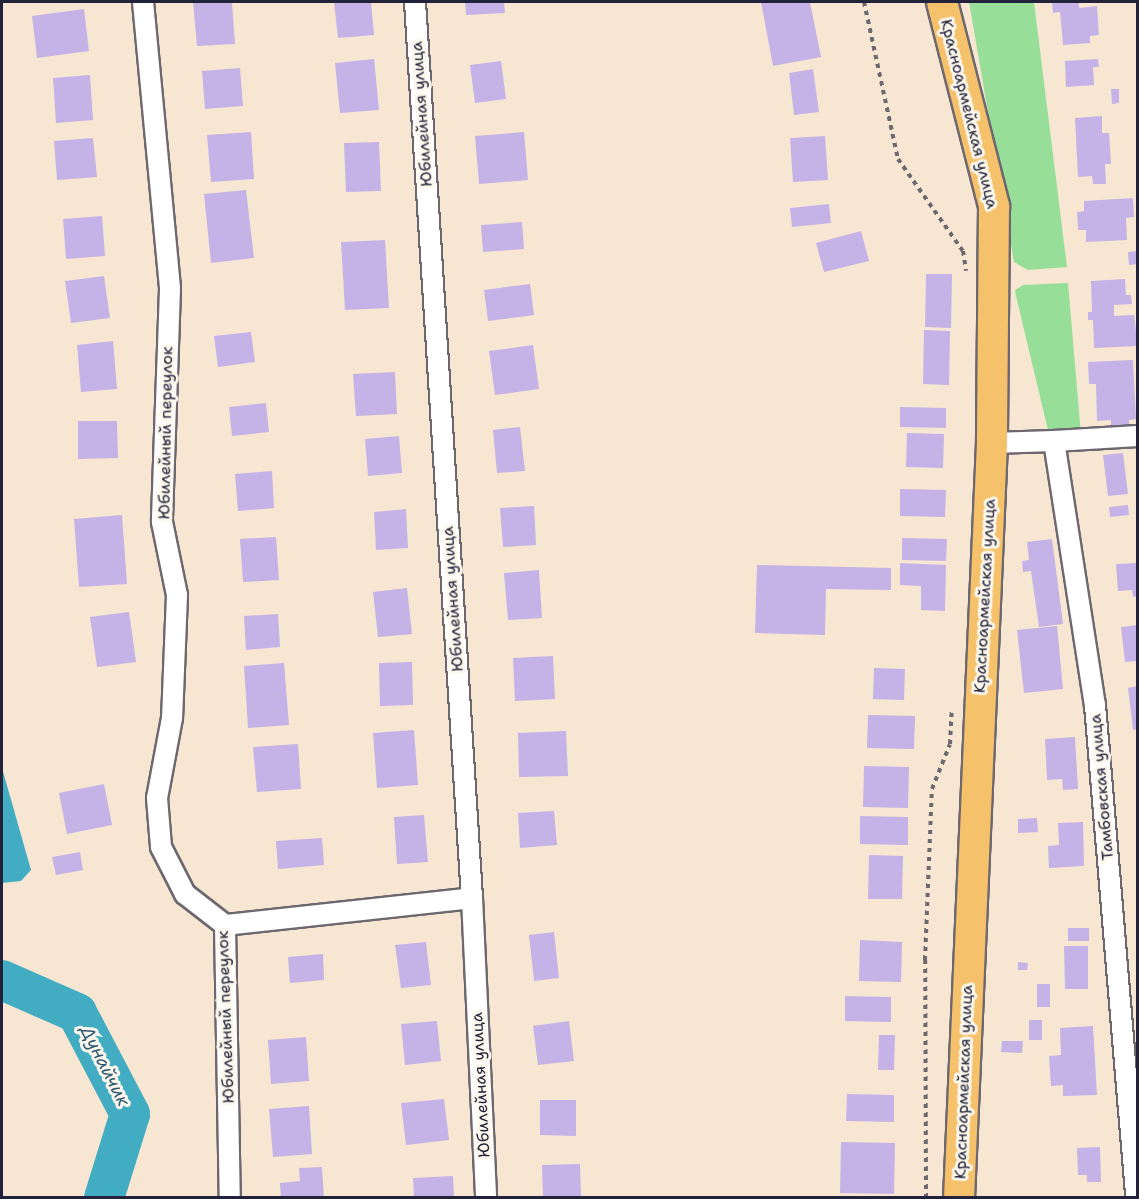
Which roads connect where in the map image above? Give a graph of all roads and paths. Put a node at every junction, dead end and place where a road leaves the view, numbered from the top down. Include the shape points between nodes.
1 (143, 2) edge
2 (415, 2) edge
3 (864, 2) edge
4 (942, 2) edge
5 (966, 274) dead end
6 (1137, 436) edge
7 (1054, 441) junction
8 (992, 443) junction
9 (952, 708) dead end
10 (472, 898) junction
11 (225, 925) junction
12 (230, 1197) edge
13 (486, 1197) edge
14 (926, 1197) edge
15 (959, 1197) edge
16 (1136, 1197) edge

1 - 11 street, Юбилейный переулок via 170,290 162,522 177,595 172,718 158,798 161,847 185,894
2 - 10 street, Юбилейная улица
3 - 5 path via 898,159 963,251
4 - 8 main road, Красноармейская улица via 994,206
6 - 7 street
7 - 8 street
7 - 16 street, Тамбовская улица via 1095,705
8 - 15 main road, Красноармейская улица
9 - 14 path via 950,744 932,789 925,960
10 - 11 street
10 - 13 street, Юбилейная улица
11 - 12 street, Юбилейный переулок

